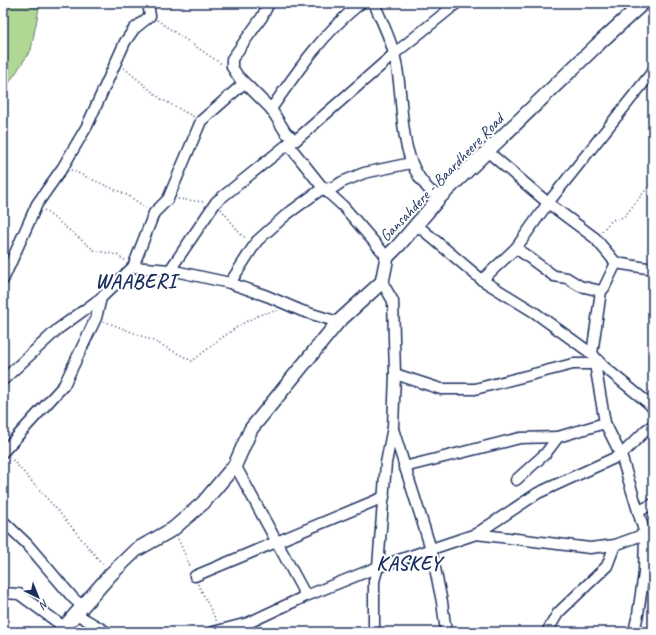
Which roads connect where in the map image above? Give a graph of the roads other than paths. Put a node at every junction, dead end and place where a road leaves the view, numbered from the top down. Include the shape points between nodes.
1 (148, 3) edge
2 (269, 3) edge
3 (362, 3) edge
4 (374, 3) edge
5 (457, 3) edge
6 (643, 3) edge
7 (394, 54) junction
8 (653, 72) edge
9 (236, 74) junction
10 (271, 109) junction
11 (292, 142) junction
12 (487, 151) junction
13 (411, 163) junction
14 (323, 188) junction
15 (440, 197) junction
16 (548, 203) junction
17 (417, 225) junction
18 (516, 248) junction
19 (387, 257) junction
20 (616, 264) junction
21 (133, 267) junction
22 (653, 269) edge
23 (170, 270) junction
24 (3, 280) edge
25 (482, 280) junction
26 (382, 282) junction
27 (230, 283) junction
28 (601, 291) junction
29 (101, 298) junction
30 (338, 322) junction
31 (592, 354) junction
32 (599, 365) junction
33 (395, 374) junction
34 (3, 380) edge
35 (653, 408) edge
36 (605, 423) junction
37 (653, 425) edge
38 (392, 427) junction
39 (558, 437) junction
40 (3, 452) edge
41 (621, 455) junction
42 (235, 465) junction
43 (404, 467) junction
44 (516, 480) dead end
45 (384, 497) junction
46 (653, 504) edge
47 (639, 511) junction
48 (3, 521) edge
49 (476, 534) junction
50 (645, 534) junction
51 (278, 541) junction
52 (615, 545) junction
53 (431, 550) junction
54 (378, 567) junction
55 (644, 574) junction
56 (194, 576) dead end
57 (653, 582) edge
58 (3, 593) edge
59 (306, 596) junction
60 (79, 610) junction
61 (248, 623) junction
62 (62, 629) edge
63 (107, 632) edge
64 (213, 632) edge
65 (240, 632) edge
66 (374, 632) edge
67 (446, 632) edge
68 (547, 632) edge
69 (634, 632) edge

1 - 24 street via 150,16 134,29 125,42 87,126 37,204
2 - 9 street via 232,59 232,67
3 - 10 street via 314,49
4 - 7 street
5 - 7 street
6 - 12 main road, Gansahdere - Baardheere Road
7 - 11 street
7 - 13 street via 403,128
8 - 16 street
9 - 10 street
9 - 21 street via 243,84 201,120 168,199 154,213
10 - 11 street
11 - 14 street
11 - 23 street via 216,202
12 - 15 main road, Gansahdere - Baardheere Road
12 - 16 street
13 - 14 street via 364,173 333,188
13 - 15 street via 426,187
14 - 19 street via 344,206
14 - 27 street via 286,215 257,241
15 - 17 main road, Gansahdere - Baardheere Road
16 - 18 street
16 - 20 street via 595,238
17 - 19 main road, Gansahdere - Baardheere Road
17 - 25 street
18 - 25 street
18 - 28 street via 554,276 567,278 580,286
19 - 26 main road, Gansahdere - Baardheere Road
20 - 22 street
20 - 28 street
21 - 23 street
21 - 29 street
23 - 27 street
25 - 31 street via 534,312
26 - 30 main road
26 - 33 street via 393,301
27 - 30 street
28 - 31 street
29 - 34 street via 58,329
29 - 40 street via 96,318 64,385
30 - 42 main road via 251,429
31 - 32 street
32 - 33 street via 573,364 475,389 441,389
32 - 35 street
32 - 36 street
33 - 38 street
36 - 39 street
36 - 41 street
37 - 41 street
38 - 43 street
38 - 45 street
39 - 43 street via 520,438
39 - 44 street via 546,453
41 - 47 street
41 - 49 street via 538,493
42 - 51 street
42 - 60 main road via 203,503 173,529 136,550
43 - 53 street
45 - 51 street
45 - 54 street
46 - 47 street
47 - 50 street
48 - 60 street via 73,598
49 - 52 street via 590,548
49 - 53 street
50 - 52 street
50 - 55 street
51 - 56 street
51 - 59 street
52 - 68 street via 607,566 558,613
53 - 54 street
53 - 67 street
54 - 59 street
54 - 66 street via 374,581
55 - 57 street
55 - 69 street
58 - 62 street via 20,594
59 - 61 street
60 - 62 main road
60 - 63 street
61 - 64 street
61 - 65 street

